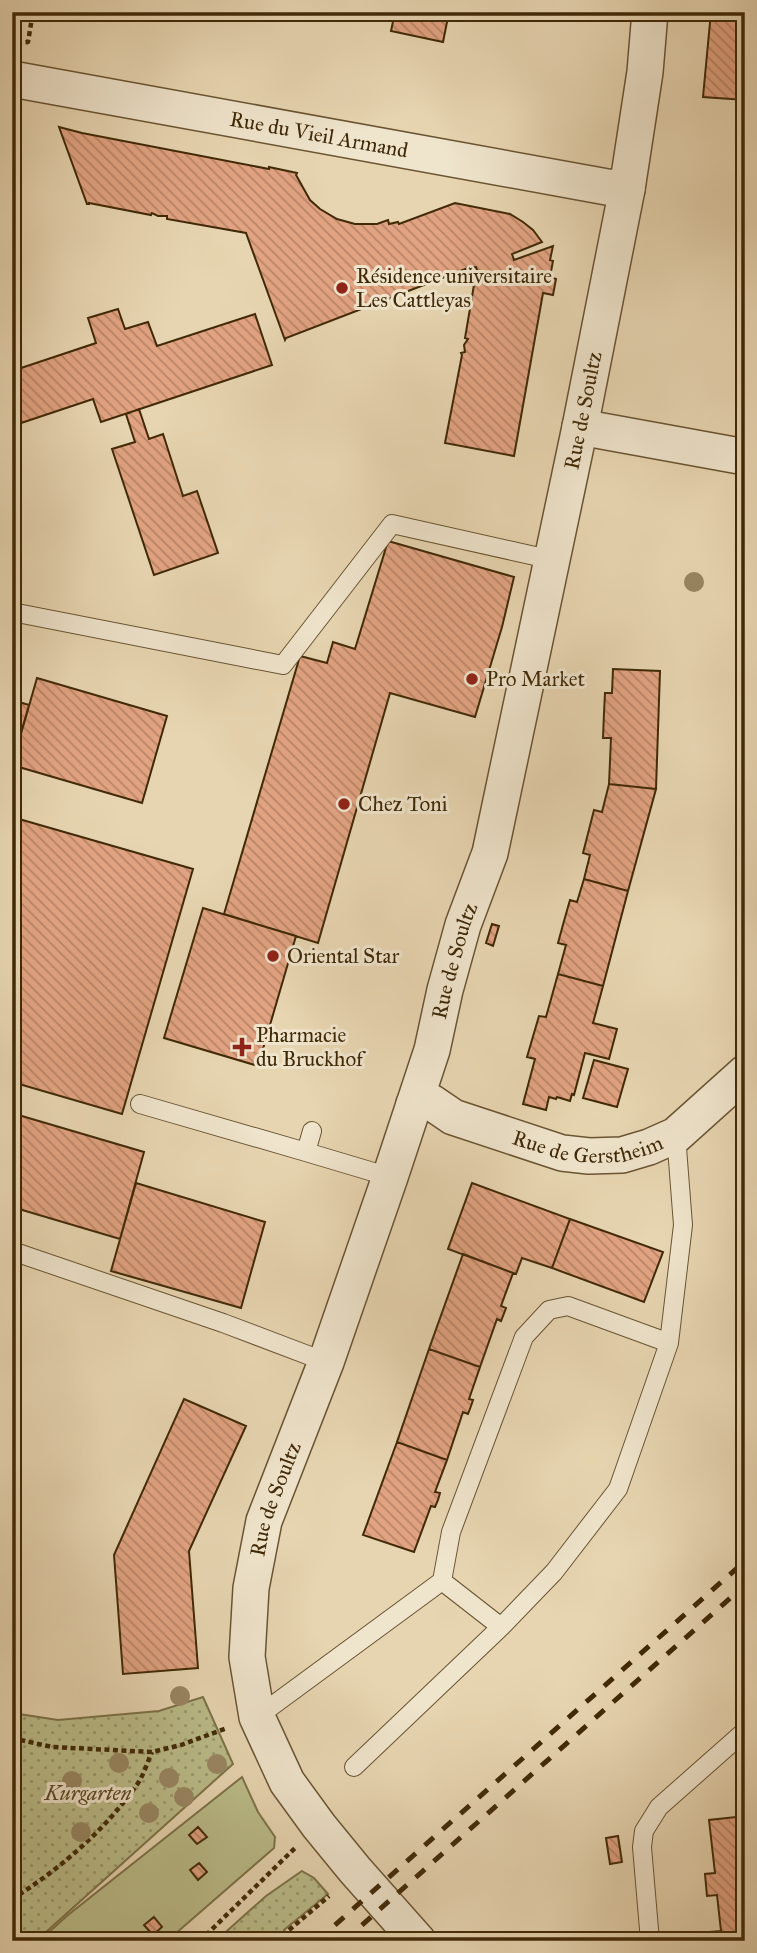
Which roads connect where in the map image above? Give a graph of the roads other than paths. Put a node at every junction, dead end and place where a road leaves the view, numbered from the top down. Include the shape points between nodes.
1 (650, 12) edge
2 (12, 79) edge
3 (626, 189) junction
4 (580, 426) junction
5 (745, 457) edge
6 (552, 560) junction
7 (12, 612) edge
8 (745, 1073) edge
9 (140, 1104) dead end
10 (414, 1104) junction
11 (312, 1131) dead end
12 (676, 1135) junction
13 (306, 1152) junction
14 (390, 1177) junction
15 (12, 1251) edge
16 (669, 1343) junction
17 (326, 1362) junction
18 (442, 1581) junction
19 (501, 1627) junction
20 (257, 1717) junction
21 (745, 1731) edge
22 (354, 1767) dead end
23 (418, 1941) edge
24 (650, 1941) edge

1 - 3 street, Rue de Soultz
2 - 3 street, Rue du Vieil Armand
3 - 4 street, Rue de Soultz
4 - 5 street
4 - 6 street, Rue de Soultz
6 - 7 lane via 392,524 283,665
6 - 10 street, Rue de Soultz via 491,853 463,925
8 - 12 street, Rue de Gerstheim
9 - 13 lane
10 - 12 street, Rue de Gerstheim via 431,1102 453,1117 576,1155 622,1155
10 - 14 street, Rue de Soultz
11 - 13 lane
12 - 16 lane via 683,1225
13 - 14 lane
14 - 17 street, Rue de Soultz
15 - 17 lane
16 - 18 lane via 568,1306 549,1310 524,1337 451,1532
16 - 19 lane via 618,1489 554,1572
17 - 20 street, Rue de Soultz via 264,1521 251,1588 247,1657
18 - 19 lane
18 - 20 lane
19 - 22 lane
20 - 23 street, Rue de Soultz via 287,1782 318,1826
21 - 24 lane via 659,1807 644,1831

